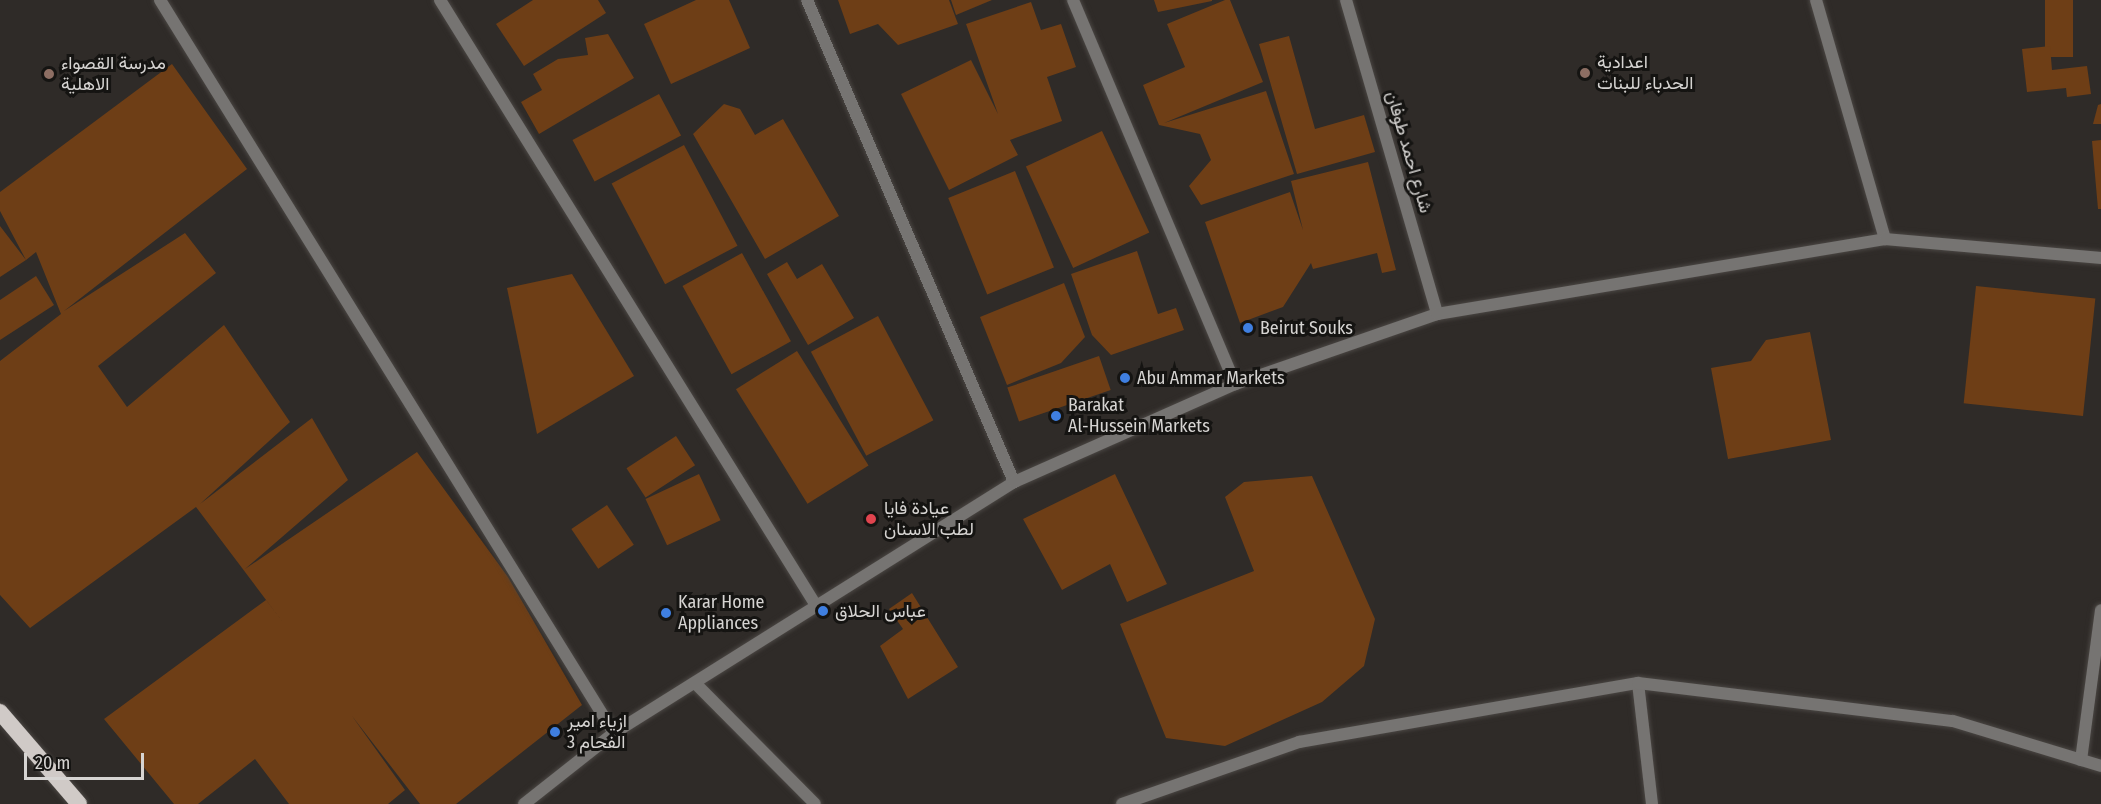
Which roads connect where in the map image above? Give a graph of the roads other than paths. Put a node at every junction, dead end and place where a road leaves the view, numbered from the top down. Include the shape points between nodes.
1 (160, 0) edge
2 (440, 0) edge
3 (807, 0) edge
4 (1073, 0) edge
5 (1346, 0) edge
6 (1816, 0) edge
7 (1885, 239) junction
8 (2101, 258) edge
9 (1437, 314) junction
10 (1235, 384) junction
11 (1014, 482) junction
12 (817, 607) junction
13 (2101, 610) edge
14 (694, 683) junction
15 (1638, 683) junction
16 (0, 712) edge
17 (614, 733) junction
18 (2081, 760) junction
19 (2101, 766) edge
20 (79, 804) edge
21 (524, 804) edge
22 (815, 804) edge
23 (1122, 804) edge
24 (1653, 804) edge

1 - 17 street
2 - 12 street
3 - 11 street
4 - 10 street
5 - 9 street, شارع احمد طوفان
6 - 7 street
7 - 8 street
7 - 9 street
9 - 10 street
10 - 11 street
11 - 12 street
12 - 14 street
13 - 18 street
14 - 17 street
14 - 22 street
15 - 18 street via 1953,721
15 - 23 street via 1299,742
15 - 24 street
16 - 20 highway
17 - 21 street
18 - 19 street

